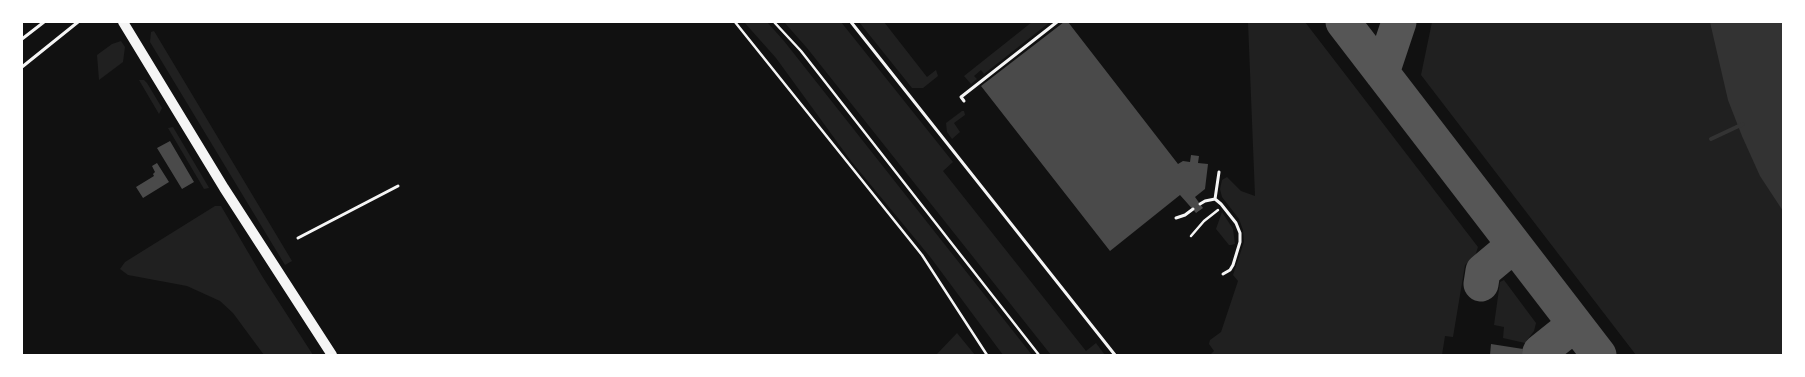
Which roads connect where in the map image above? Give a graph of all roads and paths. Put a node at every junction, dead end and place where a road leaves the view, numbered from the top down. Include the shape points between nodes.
1 (44, 22) edge
2 (78, 22) edge
3 (124, 22) edge
4 (735, 22) edge
5 (774, 22) edge
6 (851, 22) edge
7 (1056, 22) edge
8 (22, 39) edge
9 (22, 67) edge
10 (964, 101) dead end
11 (1219, 172) dead end
12 (398, 186) dead end
13 (1215, 199) junction
14 (1200, 204) dead end
15 (1223, 206) junction
16 (1193, 209) dead end
17 (1176, 218) dead end
18 (1191, 236) dead end
19 (298, 238) dead end
20 (1223, 274) dead end
21 (332, 355) edge
22 (988, 355) edge
23 (1039, 355) edge
24 (1115, 355) edge

1 - 8 lane
2 - 9 lane
3 - 21 main road via 224,188
4 - 22 path via 922,255
5 - 23 path via 801,51
6 - 24 lane
7 - 10 lane via 961,97
11 - 13 lane
12 - 19 lane
13 - 14 lane
13 - 15 lane
15 - 18 path via 1204,221
15 - 20 lane via 1236,223 1240,242 1233,265
16 - 17 lane

